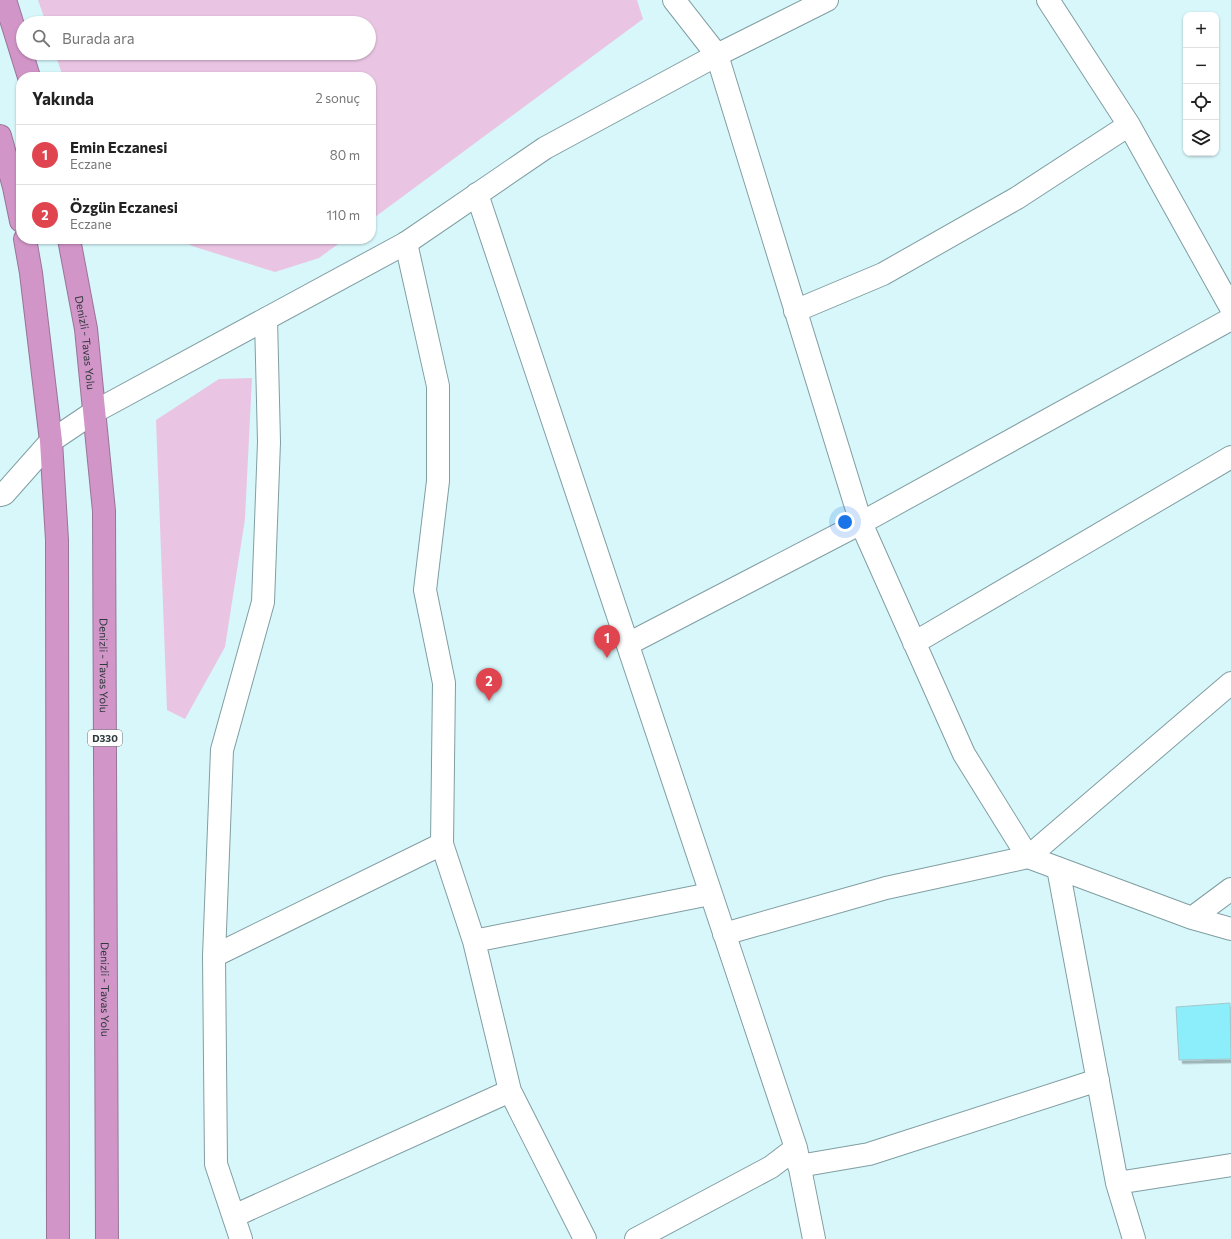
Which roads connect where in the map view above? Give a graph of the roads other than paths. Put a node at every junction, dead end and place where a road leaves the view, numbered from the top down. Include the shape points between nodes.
1 (5, 0) edge
2 (674, 0) edge
3 (827, 0) edge
4 (1048, 0) edge
5 (16, 35) edge
6 (717, 55) junction
7 (24, 60) edge
8 (27, 72) edge
9 (1129, 125) junction
10 (0, 136) edge
11 (477, 194) junction
12 (16, 197) edge
13 (406, 243) junction
14 (26, 244) edge
15 (70, 244) edge
16 (1231, 308) edge
17 (795, 311) junction
18 (266, 318) junction
19 (1231, 319) edge
20 (94, 412) junction
21 (51, 441) junction
22 (1231, 456) edge
23 (0, 495) edge
24 (860, 523) junction
25 (914, 643) junction
26 (628, 644) junction
27 (1231, 683) edge
28 (442, 844) junction
29 (1028, 857) junction
30 (1058, 868) junction
31 (1231, 889) edge
32 (710, 894) junction
33 (1192, 918) junction
34 (1231, 929) edge
35 (724, 934) junction
36 (474, 941) junction
37 (214, 956) junction
38 (1098, 1080) junction
39 (510, 1091) junction
40 (797, 1157) junction
41 (1231, 1165) edge
42 (1117, 1184) junction
43 (234, 1216) junction
44 (58, 1239) edge
45 (107, 1239) edge
46 (241, 1239) edge
47 (585, 1239) edge
48 (636, 1239) edge
49 (814, 1239) edge
50 (1134, 1239) edge

1 - 5 highway
2 - 6 street
3 - 6 street
4 - 9 street
6 - 11 street via 545,148
6 - 17 street
7 - 8 highway
9 - 16 street
9 - 17 street via 1017,198 883,274
10 - 12 highway
11 - 13 street
11 - 26 street
13 - 18 street
13 - 28 street via 438,386 438,481 425,590 444,683
14 - 21 highway via 32,273
15 - 20 highway, Denizli - Tavas Yolu / D330 via 86,329
17 - 24 street
18 - 20 street
18 - 37 street via 269,442 263,602 222,750
19 - 24 street
20 - 21 street
20 - 45 highway, Denizli - Tavas Yolu / D330 via 104,511
21 - 23 street via 4,494
21 - 44 highway via 57,540
22 - 25 street
24 - 25 street
24 - 26 street
25 - 29 street via 964,754
26 - 32 street
27 - 29 street
28 - 36 street
28 - 37 street
29 - 30 street
29 - 35 street via 886,888
30 - 33 street
30 - 38 street
31 - 33 street
32 - 35 street
32 - 36 street
33 - 34 street
35 - 40 street
36 - 39 street
37 - 43 street via 216,1164
38 - 40 street via 869,1154
38 - 42 street
39 - 43 street
39 - 47 street
40 - 48 street via 771,1166
40 - 49 street
41 - 42 street
42 - 50 street
43 - 46 street

